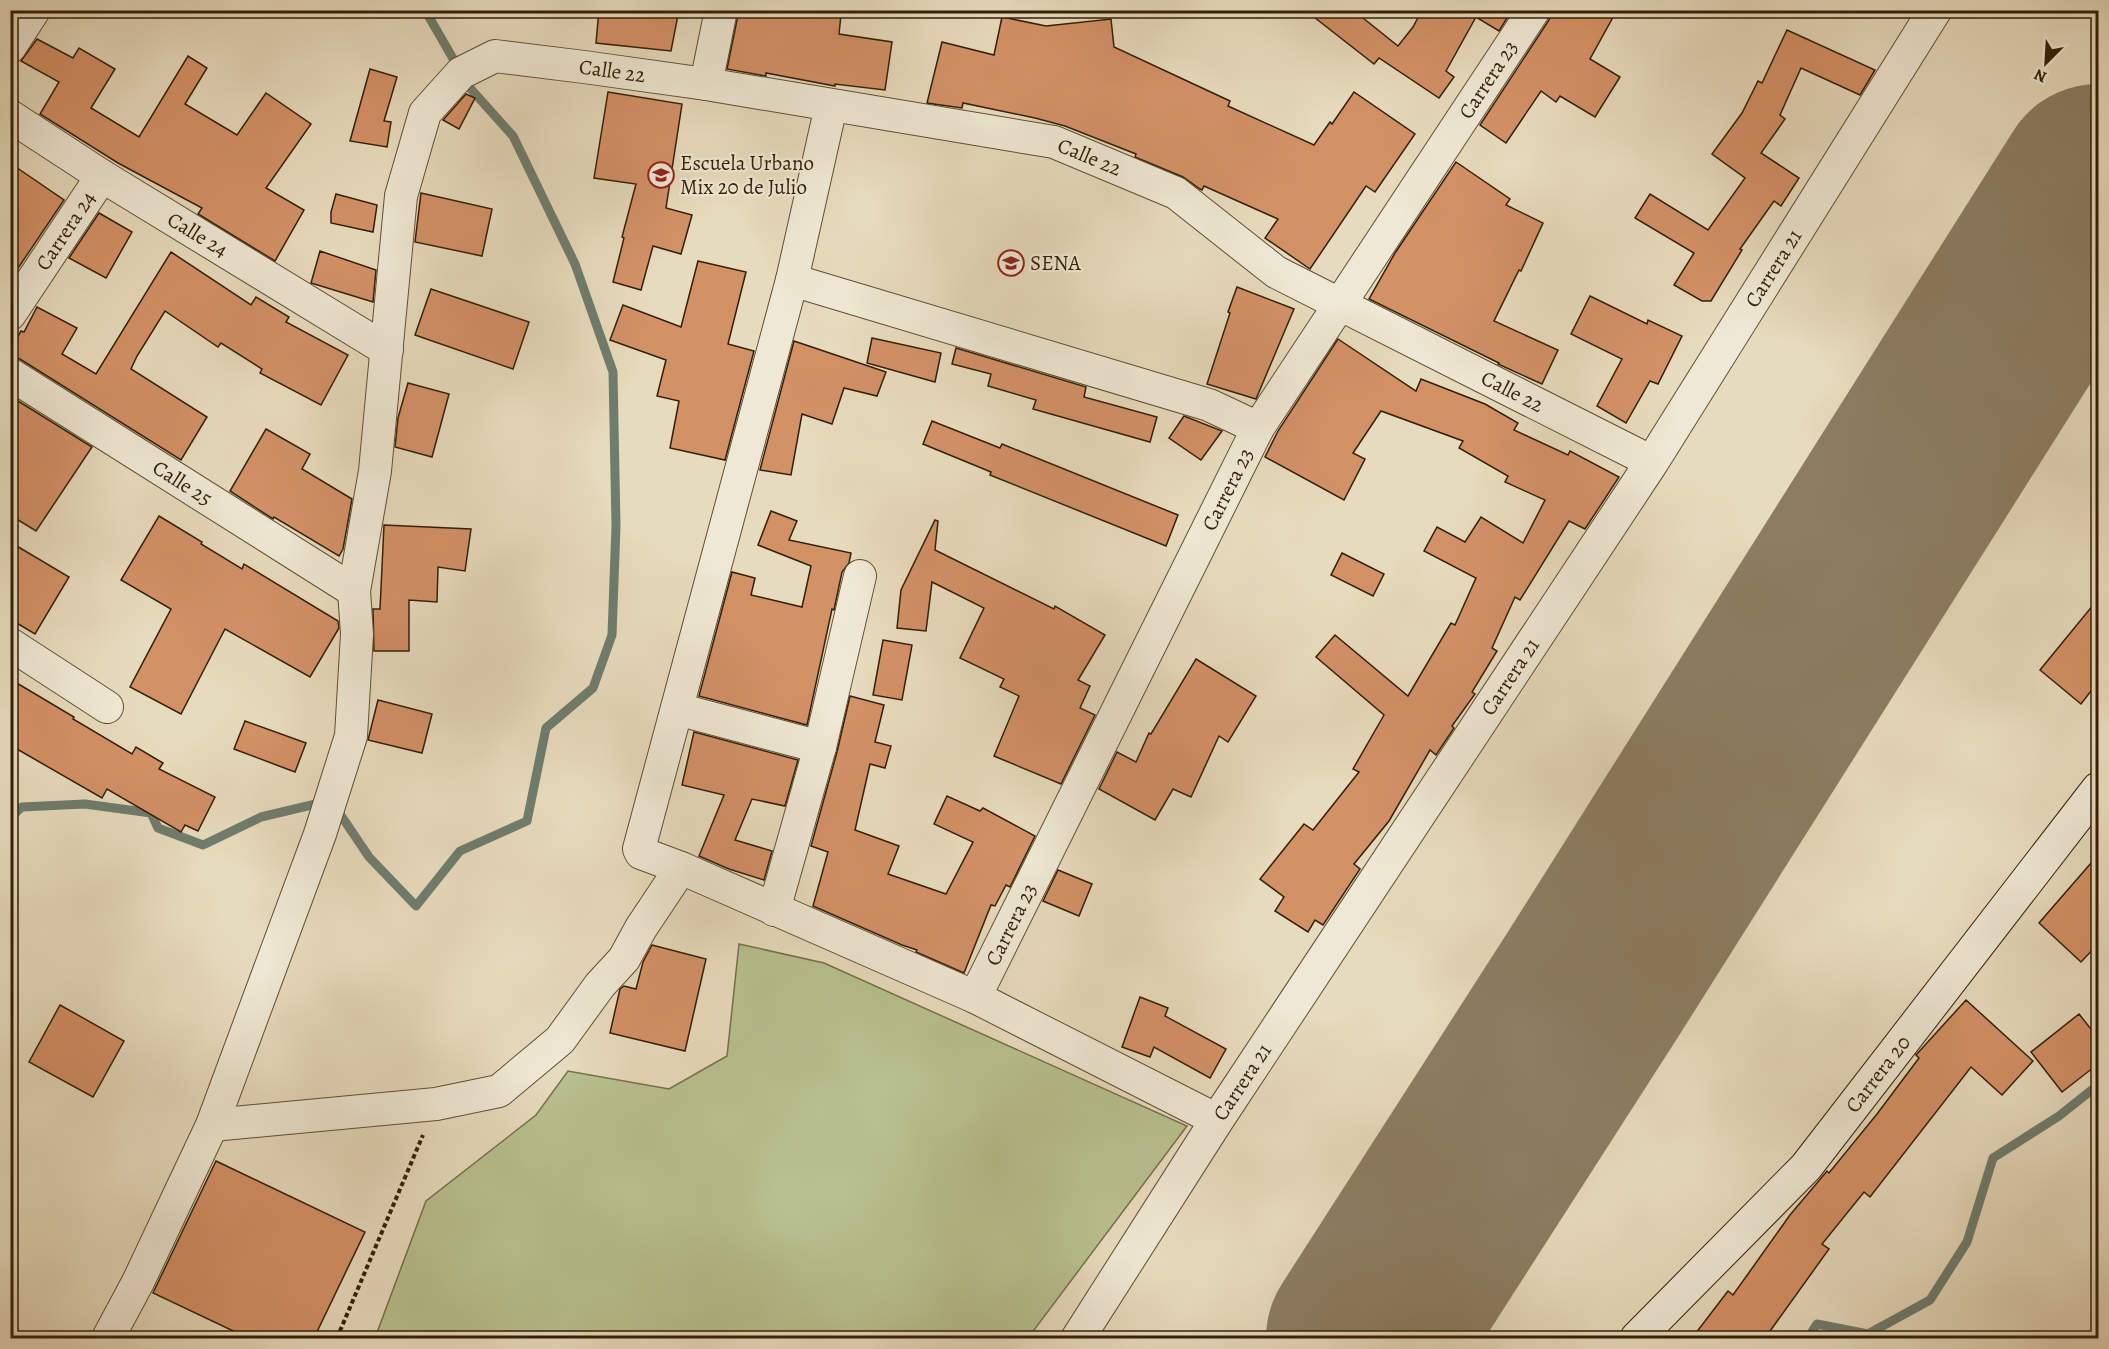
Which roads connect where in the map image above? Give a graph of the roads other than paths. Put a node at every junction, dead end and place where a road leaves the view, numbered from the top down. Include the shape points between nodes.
1 (34, 10) edge
2 (721, 10) edge
3 (1534, 10) edge
4 (1935, 10) edge
5 (10, 47) edge
6 (706, 84) junction
7 (831, 106) junction
8 (10, 116) edge
9 (102, 176) junction
10 (792, 280) junction
11 (1339, 305) junction
12 (10, 314) edge
13 (387, 350) junction
14 (10, 374) edge
15 (1258, 428) junction
16 (1652, 462) junction
17 (860, 576) dead end
18 (354, 591) junction
19 (10, 644) edge
20 (107, 707) dead end
21 (677, 709) junction
22 (820, 747) junction
23 (2098, 789) edge
24 (681, 868) junction
25 (774, 910) junction
26 (975, 997) junction
27 (1217, 1120) junction
28 (212, 1125) junction
29 (108, 1338) edge
30 (1078, 1338) edge
31 (1637, 1338) edge

1 - 5 street
2 - 6 street
3 - 11 street, Carrera 23
4 - 16 street, Carrera 21
6 - 7 street, Calle 22
6 - 13 street, Calle 22 via 495,56 461,73 425,113 401,196
7 - 10 street
7 - 11 street, Calle 22 via 1054,142 1176,193 1276,272
8 - 9 street, Calle 24
9 - 12 street, Carrera 24
9 - 13 street, Calle 24
10 - 15 street via 1209,405
10 - 21 street
11 - 15 street, Carrera 23
11 - 16 street, Calle 22
13 - 18 street via 375,471
14 - 18 street, Calle 25
15 - 26 street, Carrera 23
16 - 27 street, Carrera 21
17 - 22 street
18 - 28 street via 357,634 351,736 320,834
19 - 20 street
21 - 22 street
21 - 24 street via 639,845 641,853
22 - 25 street
23 - 31 street, Carrera 20 via 1806,1167
24 - 25 street
24 - 28 street via 624,959 560,1040 500,1091 436,1104
25 - 26 street
26 - 27 street
27 - 30 street, Carrera 21
28 - 29 street

